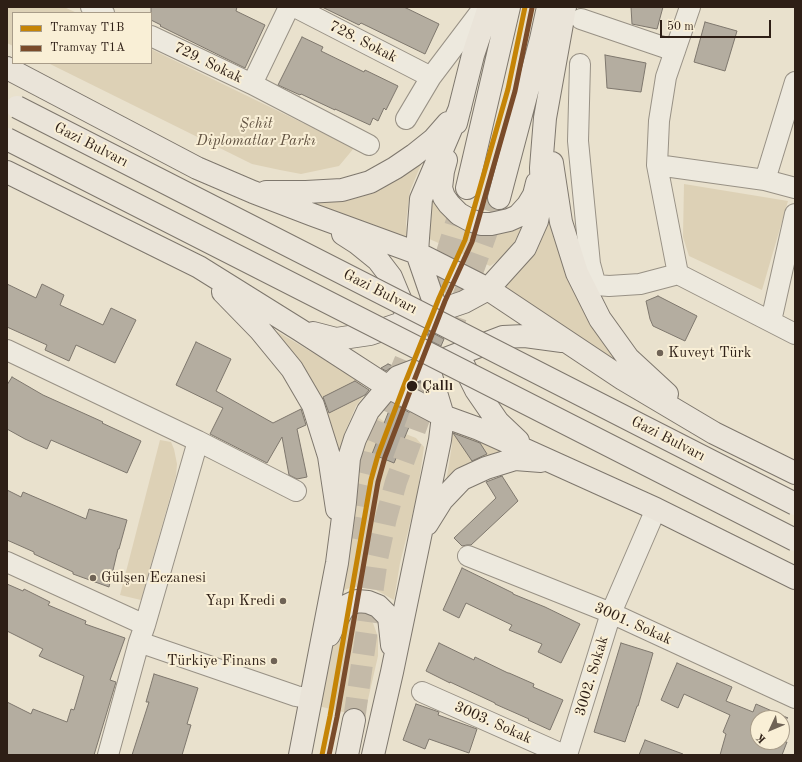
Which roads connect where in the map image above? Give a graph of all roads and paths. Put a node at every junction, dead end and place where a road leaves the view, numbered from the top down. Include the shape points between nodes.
1 (91, 7) edge
2 (289, 7) edge
3 (295, 7) edge
4 (484, 7) edge
5 (489, 7) edge
6 (509, 7) edge
7 (548, 7) edge
8 (690, 7) edge
9 (102, 12) edge
10 (573, 13) edge
11 (152, 36) edge
12 (675, 52) junction
13 (580, 64) dead end
14 (7, 68) edge
15 (431, 77) junction
16 (795, 82) edge
17 (252, 84) junction
18 (12, 105) edge
19 (460, 108) junction
20 (791, 113) edge
21 (545, 118) junction
22 (406, 119) dead end
23 (7, 139) edge
24 (369, 145) dead end
25 (657, 165) junction
26 (541, 168) junction
27 (7, 172) edge
28 (765, 180) junction
29 (467, 188) tunnel mouth
30 (795, 188) edge
31 (253, 192) junction
32 (499, 198) tunnel mouth
33 (795, 214) edge
34 (313, 215) junction
35 (417, 253) junction
36 (790, 259) edge
37 (199, 267) junction
38 (678, 274) junction
39 (589, 285) junction
40 (488, 289) junction
41 (437, 311) junction
42 (409, 321) junction
43 (770, 321) junction
44 (300, 330) junction
45 (795, 334) edge
46 (567, 342) junction
47 (7, 350) edge
48 (458, 354) junction
49 (428, 366) junction
50 (388, 387) junction
51 (443, 416) junction
52 (714, 433) junction
53 (198, 441) junction
54 (529, 451) junction
55 (553, 462) junction
56 (795, 473) edge
57 (296, 491) dead end
58 (795, 504) edge
59 (656, 509) junction
60 (341, 534) junction
61 (795, 540) edge
62 (419, 541) junction
63 (468, 556) dead end
64 (7, 562) edge
65 (795, 578) edge
66 (611, 613) junction
67 (142, 633) junction
68 (317, 664) junction
69 (392, 672) junction
70 (422, 692) dead end
71 (795, 698) edge
72 (315, 706) junction
73 (354, 720) tunnel mouth
74 (108, 755) edge
75 (300, 755) edge
76 (311, 755) edge
77 (347, 755) edge
78 (373, 755) edge
79 (566, 755) edge

1 - 9 street
2 - 17 street, 729. Sokak
3 - 15 street, 728. Sokak
4 - 15 street
5 - 19 highway via 473,55
6 - 29 highway
7 - 32 highway
8 - 12 street
10 - 12 street
10 - 21 highway
11 - 17 street, 729. Sokak
12 - 25 street via 666,77 659,120
13 - 39 street via 578,141 590,264
14 - 31 highway via 197,168
15 - 22 street
16 - 20 street
17 - 24 street
18 - 58 highway, Gazi Bulvarı, bridge
19 - 26 highway via 441,188 444,197 459,214 481,224 491,224 518,216 534,195
19 - 31 highway via 434,139 395,168 370,182 342,190
19 - 35 highway via 421,199
20 - 28 street
21 - 26 highway
21 - 39 highway via 561,222 576,273
23 - 61 highway, bridge
25 - 28 street
25 - 38 street
26 - 40 highway via 542,197 538,221 525,248
27 - 37 highway
28 - 30 street
31 - 34 highway
33 - 36 street
34 - 35 highway
34 - 42 highway via 357,242 378,260 391,277
35 - 40 highway
35 - 41 highway
36 - 43 street
37 - 44 highway
37 - 60 highway via 260,330 292,369 313,406 329,456
38 - 39 street via 640,284
38 - 43 street
39 - 52 highway via 600,318 628,358 659,388
40 - 41 highway via 464,302
40 - 46 highway
41 - 42 highway
41 - 48 highway
42 - 44 highway via 370,334 336,339
42 - 49 highway
43 - 45 street
44 - 50 highway
46 - 48 highway via 525,336 503,336
46 - 52 highway
47 - 53 street
48 - 49 highway
48 - 54 highway via 476,390 498,422
49 - 50 highway via 398,377
49 - 51 highway
50 - 51 highway
50 - 60 highway via 368,411 355,439 349,458
51 - 54 highway
51 - 62 highway
52 - 56 highway
53 - 57 street
53 - 67 street
54 - 55 highway
55 - 59 highway
55 - 62 highway via 515,459 462,479 442,500
59 - 65 highway
59 - 66 street, 3002. Sokak
60 - 68 highway
62 - 69 highway
63 - 66 street, 3001. Sokak
64 - 67 street
66 - 71 street, 3001. Sokak
66 - 79 street, 3002. Sokak
67 - 72 street
67 - 74 street
68 - 69 highway via 344,607 357,601 368,602 378,606 389,617
68 - 72 highway
69 - 78 highway
70 - 79 street, 3003. Sokak
72 - 75 highway
72 - 76 highway
73 - 77 highway

